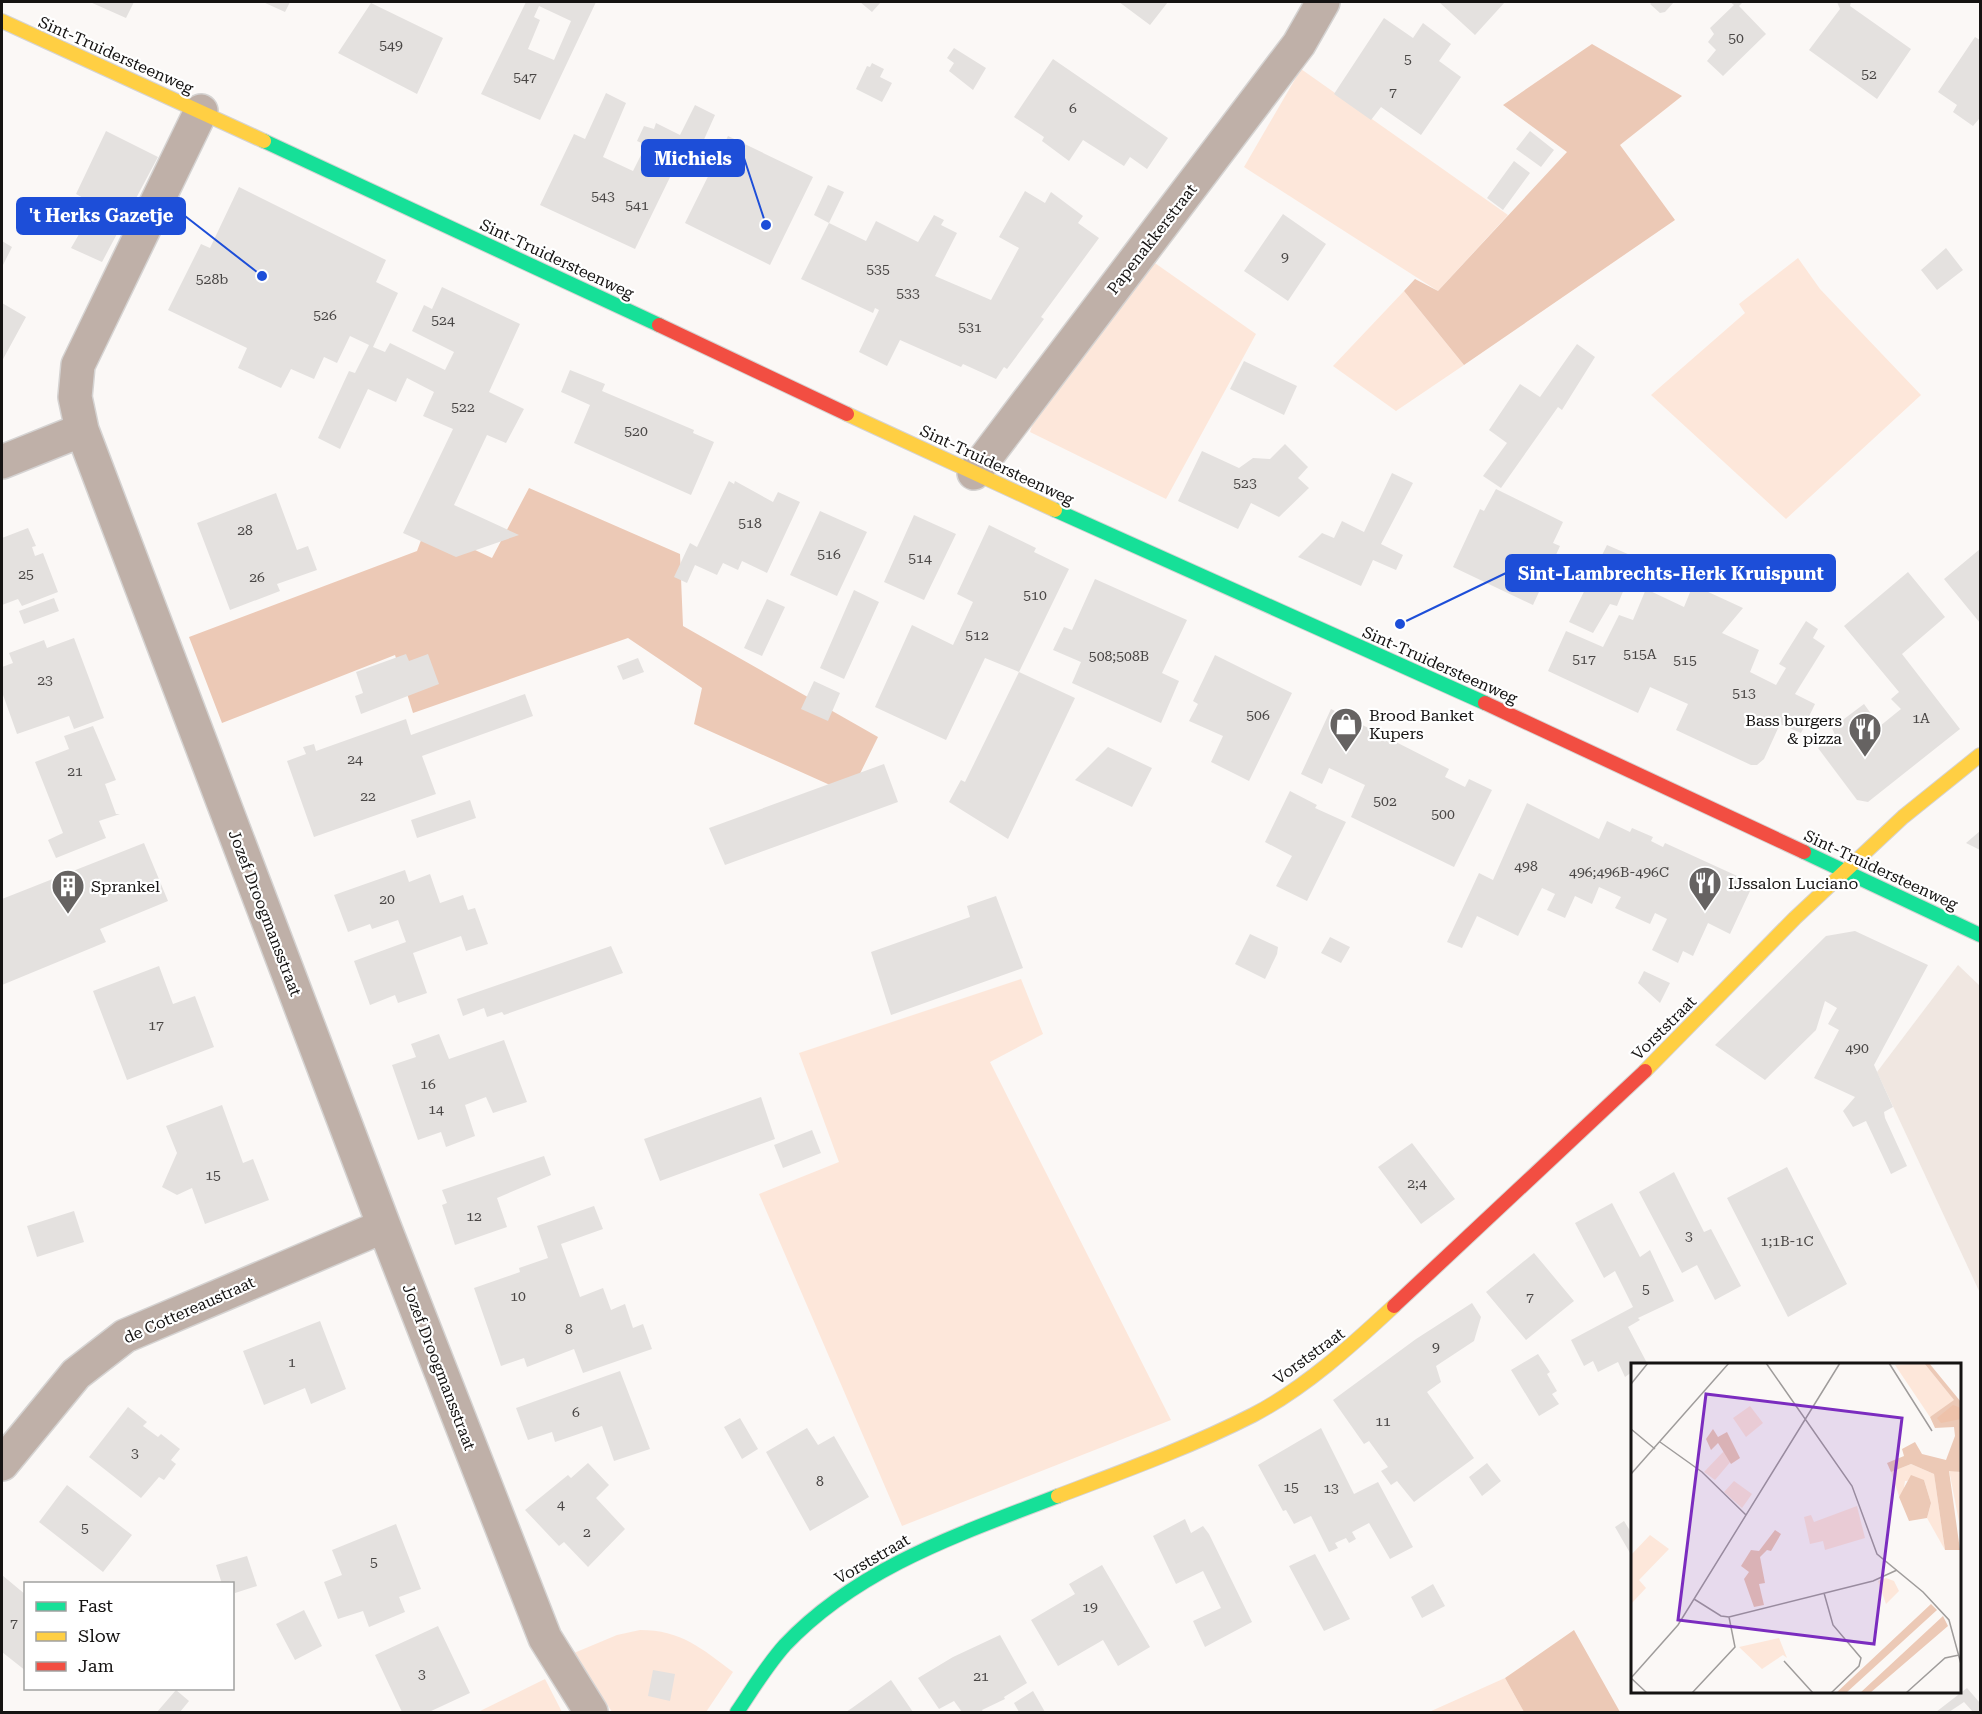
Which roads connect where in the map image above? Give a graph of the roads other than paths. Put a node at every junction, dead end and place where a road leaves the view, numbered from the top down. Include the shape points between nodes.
1 (1323, 2) edge
2 (2, 21) edge
3 (201, 111) junction
4 (82, 430) junction
5 (2, 462) edge
6 (974, 473) junction
7 (1980, 755) edge
8 (1845, 872) junction
9 (1980, 935) edge
10 (384, 1226) junction
11 (2, 1464) edge
12 (591, 1713) edge
13 (737, 1713) edge

1 - 6 street, Papenakkerstraat via 1299,44
2 - 3 main road, Sint-Truidersteenweg
3 - 4 street, Jozef Droogmansstraat via 78,365 75,397
3 - 6 main road, Sint-Truidersteenweg
4 - 5 street
4 - 10 street, Jozef Droogmansstraat
6 - 8 main road, Sint-Truidersteenweg via 1568,740
7 - 8 main road, Vorststraat via 1903,817
8 - 9 main road, Sint-Truidersteenweg
8 - 13 main road, Vorststraat via 1663,1054 1341,1356 1255,1414 1171,1453 924,1548 844,1592 784,1646
10 - 11 street, de Cottereaustraat via 124,1336 76,1374
10 - 12 street, Jozef Droogmansstraat via 545,1638

